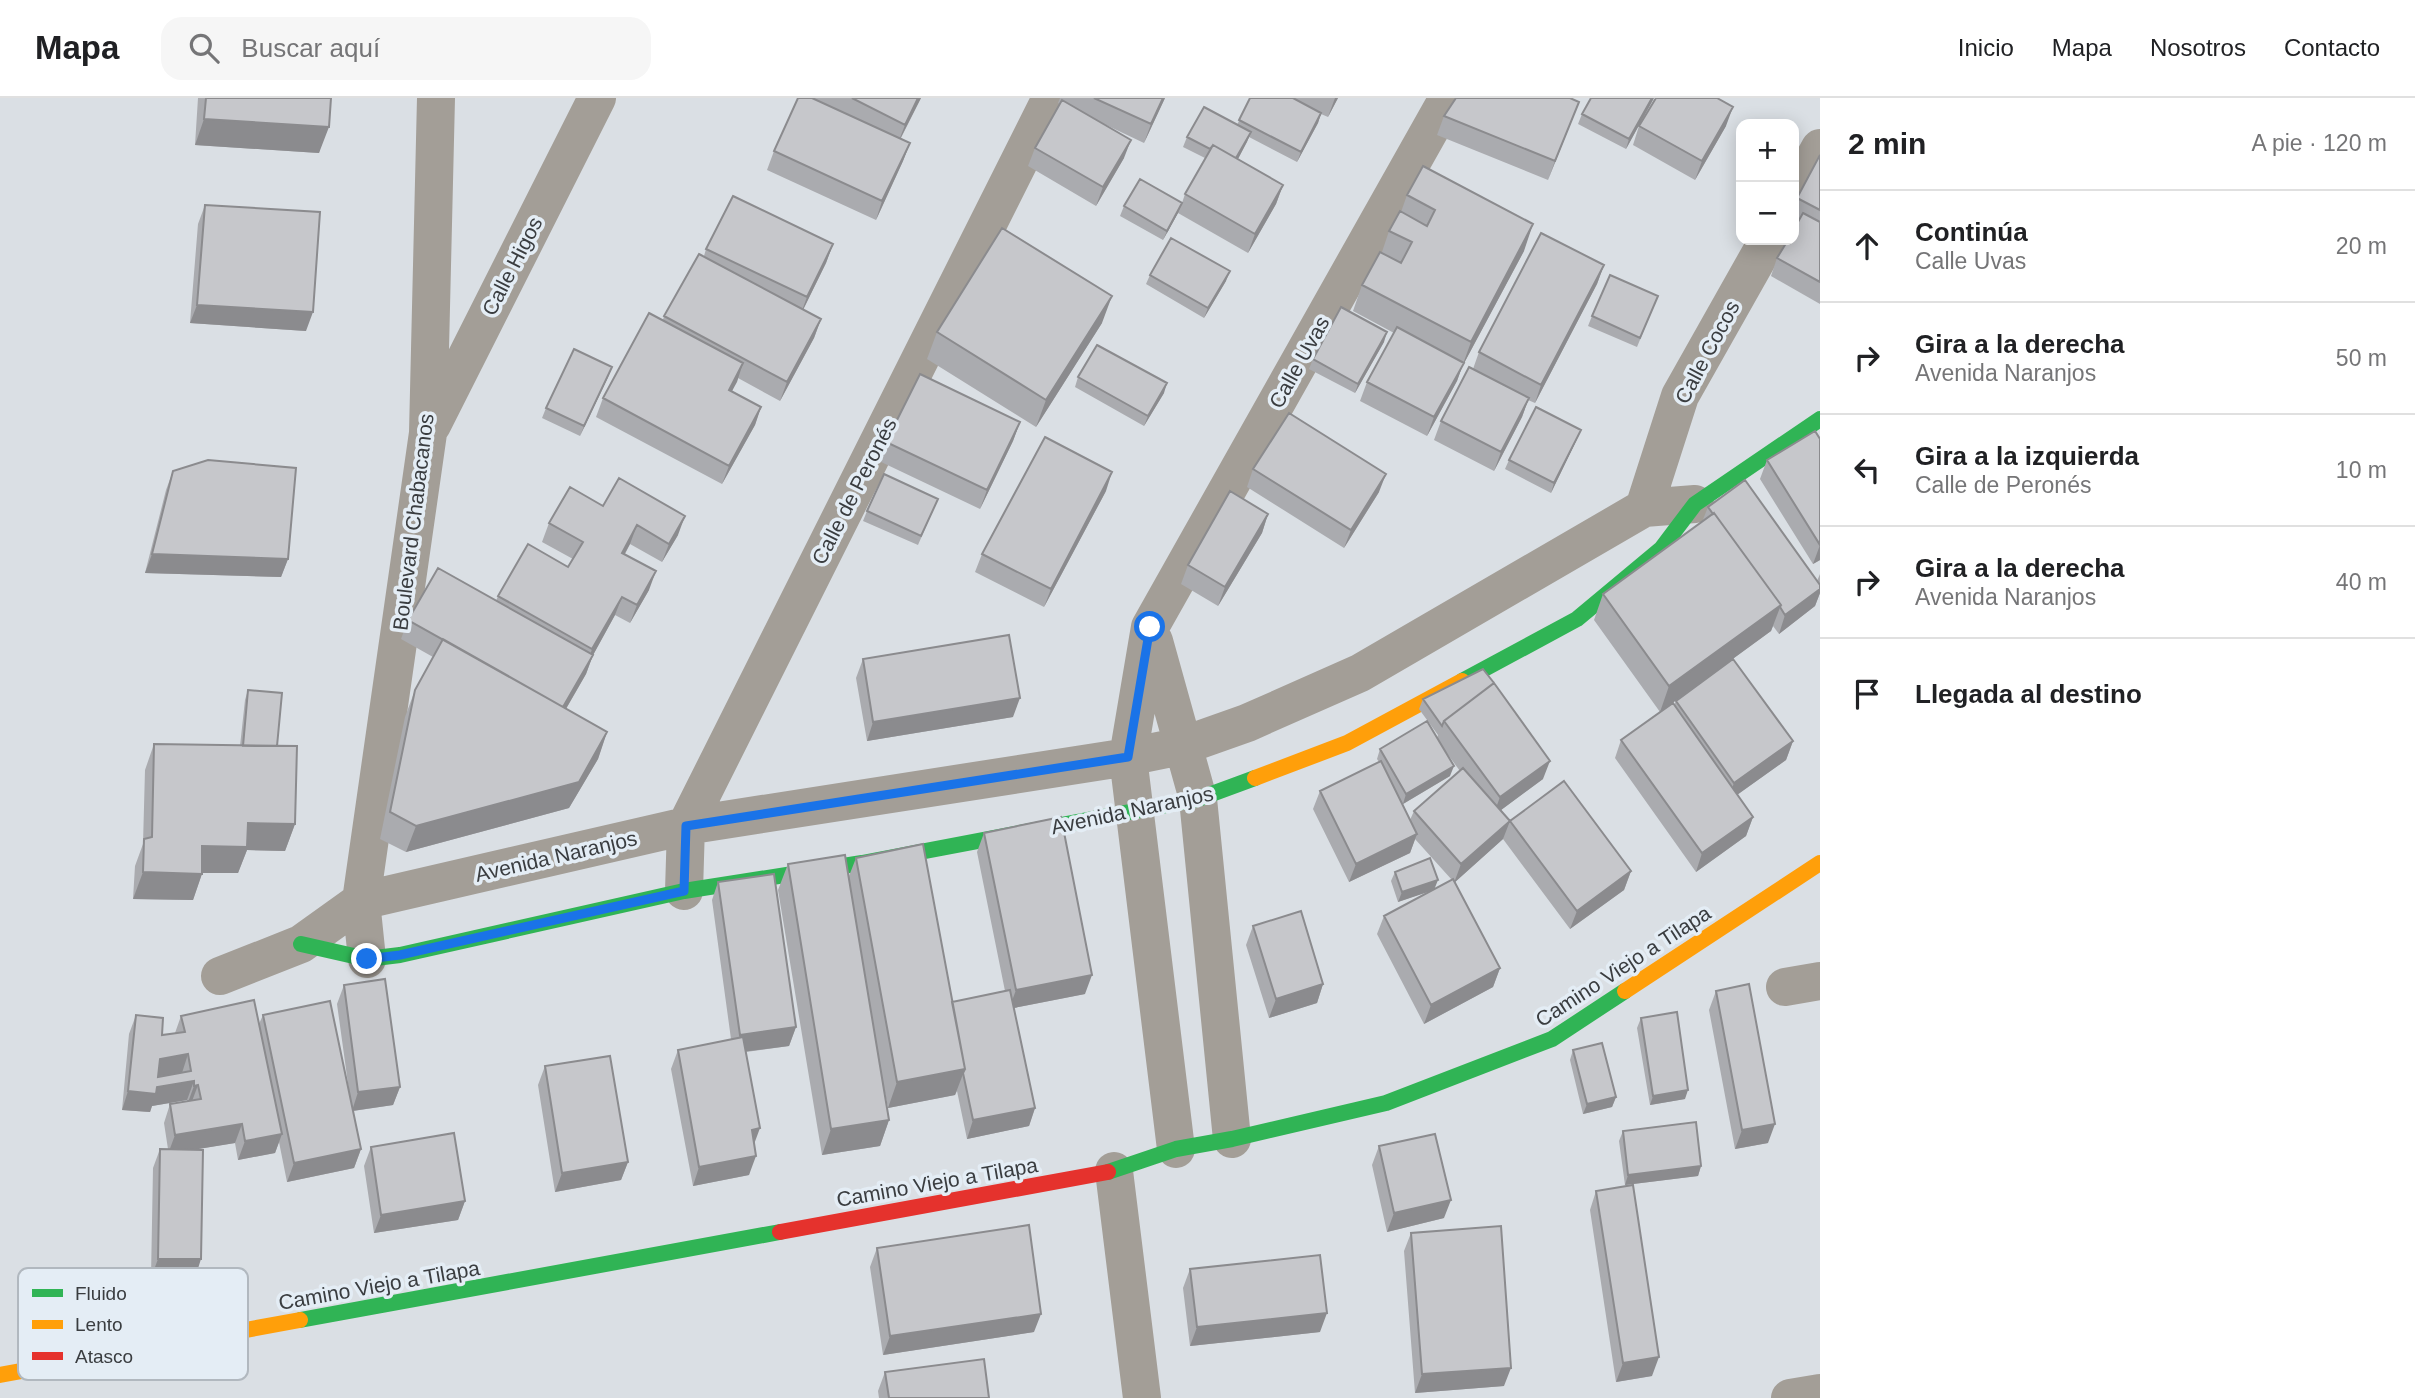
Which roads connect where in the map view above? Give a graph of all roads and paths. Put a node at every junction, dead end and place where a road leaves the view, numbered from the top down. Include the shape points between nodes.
1 (436, 98) edge
2 (597, 98) edge
3 (1051, 98) edge
4 (1448, 98) edge
5 (1820, 148) edge
6 (1799, 186) edge
7 (1766, 245) edge
8 (1820, 419) edge
9 (428, 433) junction
10 (1695, 504) junction
11 (1644, 508) junction
12 (1661, 549) junction
13 (1150, 627) junction
14 (1182, 746) junction
15 (1128, 757) junction
16 (1198, 799) junction
17 (1134, 812) junction
18 (686, 826) junction
19 (1820, 863) edge
20 (684, 891) junction
21 (361, 901) junction
22 (301, 944) junction
23 (367, 959) junction
24 (220, 976) dead end
25 (1232, 1139) junction
26 (1176, 1149) junction
27 (1114, 1171) junction
28 (248, 1330) edge
29 (18, 1373) edge
30 (0, 1376) edge
31 (1820, 1393) edge
32 (1142, 1398) edge
33 (1790, 1398) edge

1 - 9 street, Boulevard Chabacanos
2 - 9 street, Calle Higos
3 - 18 street, Calle de Peronés
4 - 13 street, Calle Uvas
5 - 6 street
7 - 11 street, Calle Cocos via 1680,396
8 - 10 street, Avenida Naranjos
9 - 21 street, Boulevard Chabacanos
10 - 11 street, Avenida Naranjos
10 - 12 street, Avenida Naranjos
11 - 12 street
11 - 14 street, Avenida Naranjos via 1360,673
12 - 16 street, Avenida Naranjos via 1577,619 1360,737
13 - 14 street
13 - 15 street, Calle Uvas
14 - 15 street, Avenida Naranjos
14 - 16 street
15 - 17 street, Calle Uvas
15 - 18 street, Avenida Naranjos
16 - 17 street, Avenida Naranjos
16 - 25 street
17 - 20 street, Avenida Naranjos
17 - 26 street, Calle Uvas
18 - 20 street, Calle de Peronés
18 - 21 street, Avenida Naranjos
19 - 25 street, Camino Viejo a Tilapa via 1552,1039 1386,1103
20 - 23 street, Avenida Naranjos
21 - 22 street
21 - 23 street, Boulevard Chabacanos
22 - 23 street
22 - 24 street
25 - 26 street, Camino Viejo a Tilapa
26 - 27 street, Camino Viejo a Tilapa
27 - 28 street, Camino Viejo a Tilapa
27 - 32 street
29 - 30 street, Camino Viejo a Tilapa
31 - 33 street

